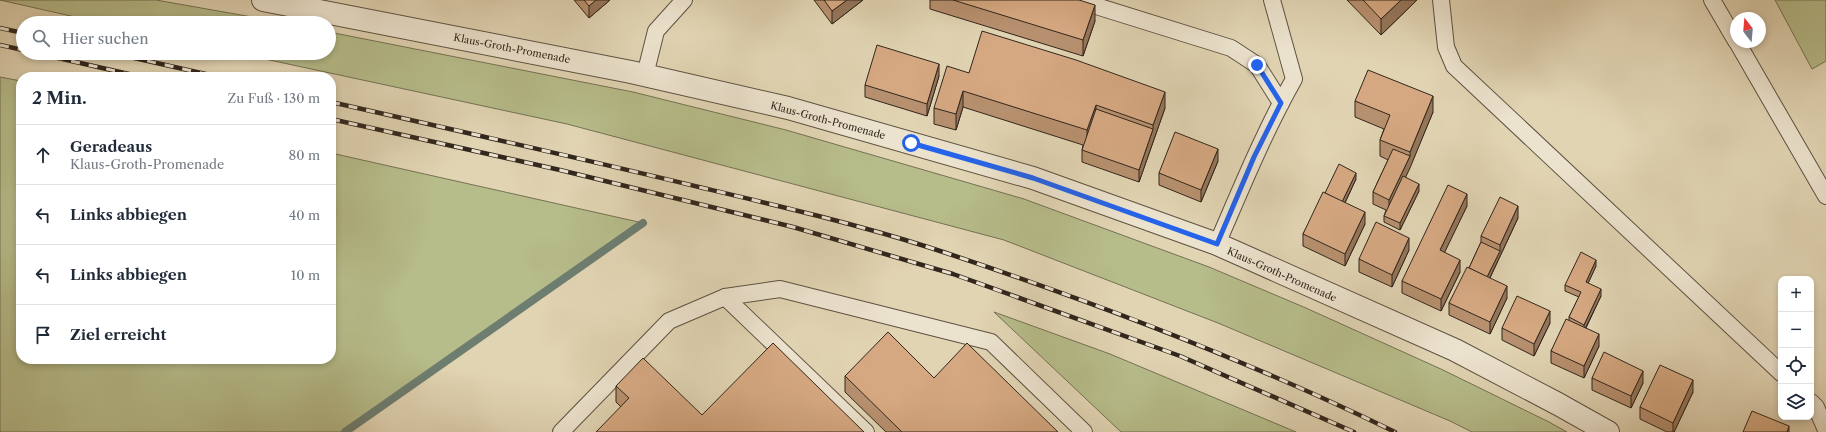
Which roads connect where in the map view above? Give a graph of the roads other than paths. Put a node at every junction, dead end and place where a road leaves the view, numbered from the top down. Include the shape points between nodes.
1 (262, 0) edge
2 (684, 0) edge
3 (1077, 0) edge
4 (1272, 0) edge
5 (1441, 0) edge
6 (1712, 0) edge
7 (1730, 31) edge
8 (1740, 48) edge
9 (645, 75) junction
10 (1281, 103) junction
11 (1826, 196) edge
12 (1217, 244) junction
13 (725, 297) junction
14 (1778, 370) edge
15 (1814, 404) edge
16 (1826, 430) edge
17 (561, 432) edge
18 (866, 432) edge
19 (1084, 432) edge
20 (1608, 432) edge

1 - 9 street, Klaus-Groth-Promenade
2 - 9 lane via 656,31
3 - 10 lane via 1231,48 1257,65
4 - 10 lane via 1294,79
5 - 14 lane via 1446,46 1454,66
6 - 7 lane
8 - 11 lane
9 - 12 street, Klaus-Groth-Promenade via 788,108 1033,178
10 - 12 lane via 1254,157
12 - 20 street, Klaus-Groth-Promenade via 1455,350
13 - 17 lane via 670,321
13 - 18 lane
13 - 19 lane via 780,289 991,342
15 - 16 lane

